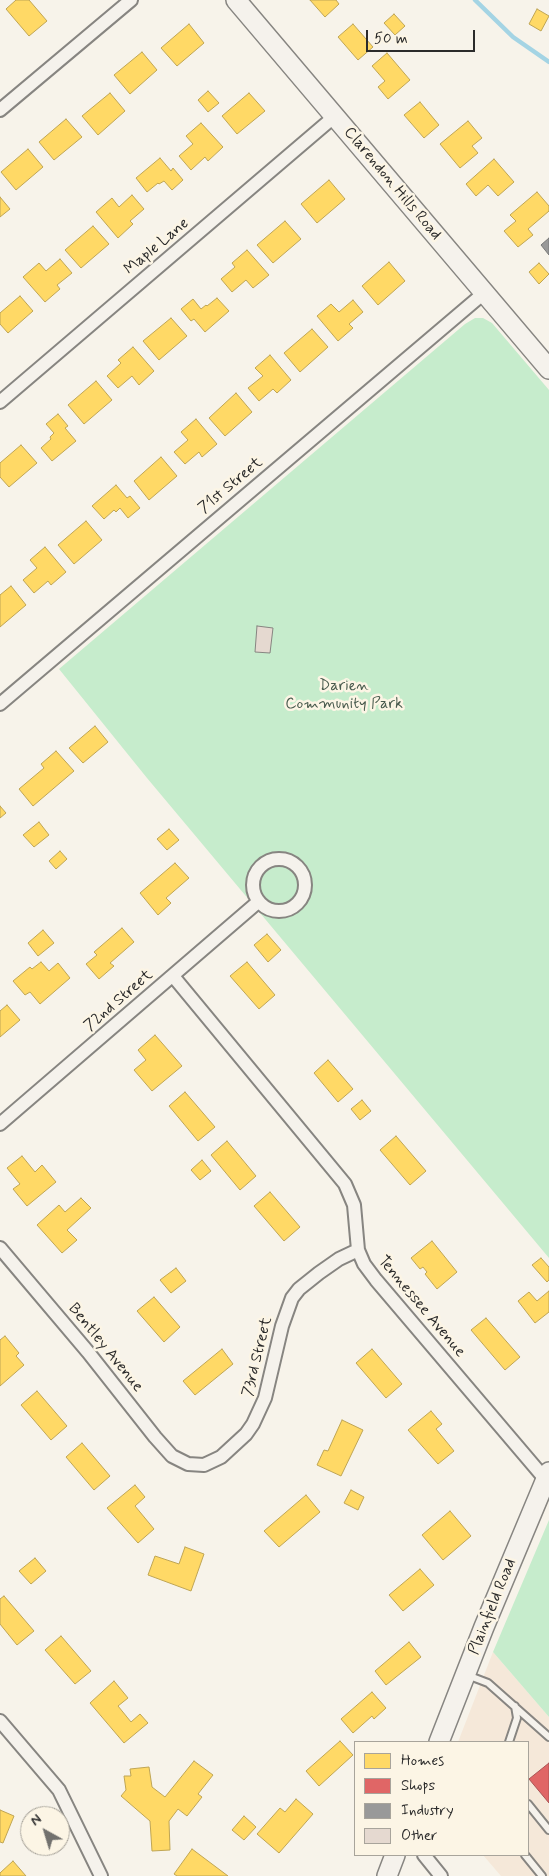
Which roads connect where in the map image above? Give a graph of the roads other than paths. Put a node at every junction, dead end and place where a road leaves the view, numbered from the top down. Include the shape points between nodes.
1 (131, 0) edge
2 (236, 0) edge
3 (1, 106) edge
4 (334, 116) junction
5 (484, 293) junction
6 (549, 369) edge
7 (0, 402) edge
8 (0, 704) edge
9 (258, 902) junction
10 (173, 976) junction
11 (0, 1124) edge
12 (0, 1248) edge
13 (358, 1250) junction
14 (188, 1464) joint
15 (547, 1476) edge
16 (465, 1675) junction
17 (516, 1706) junction
18 (0, 1721) edge
19 (549, 1737) edge
20 (439, 1741) edge
21 (509, 1741) edge
22 (529, 1805) edge
23 (549, 1830) edge
24 (395, 1856) edge
25 (425, 1856) edge
26 (526, 1856) edge
27 (101, 1876) edge
28 (387, 1876) edge
29 (442, 1876) edge
30 (542, 1876) edge

1 - 3 street
2 - 4 street, Clarendon Hills Road
4 - 5 street, Clarendon Hills Road
4 - 7 street, Maple Lane
5 - 6 street, Clarendon Hills Road
5 - 8 street, 71st Street
9 - 9 street via 253,878 262,864 278,858 300,868 306,885 304,894 292,908 274,911
9 - 10 street, 72nd Street
10 - 11 street, 72nd Street
10 - 13 street, Tennessee Avenue via 345,1184 354,1205
12 - 14 street, Bentley Avenue via 155,1437 172,1456
13 - 14 street, 73rd Street via 319,1273 292,1298 282,1326 266,1398 246,1434 221,1457 204,1464
13 - 15 street, Tennessee Avenue via 376,1280
15 - 16 street, Plainfield Road via 537,1508
16 - 17 lane via 488,1683
16 - 20 street, Plainfield Road
17 - 19 lane
17 - 21 lane via 517,1718
18 - 27 street via 58,1790
22 - 23 lane
24 - 28 street
25 - 29 street
26 - 30 lane

